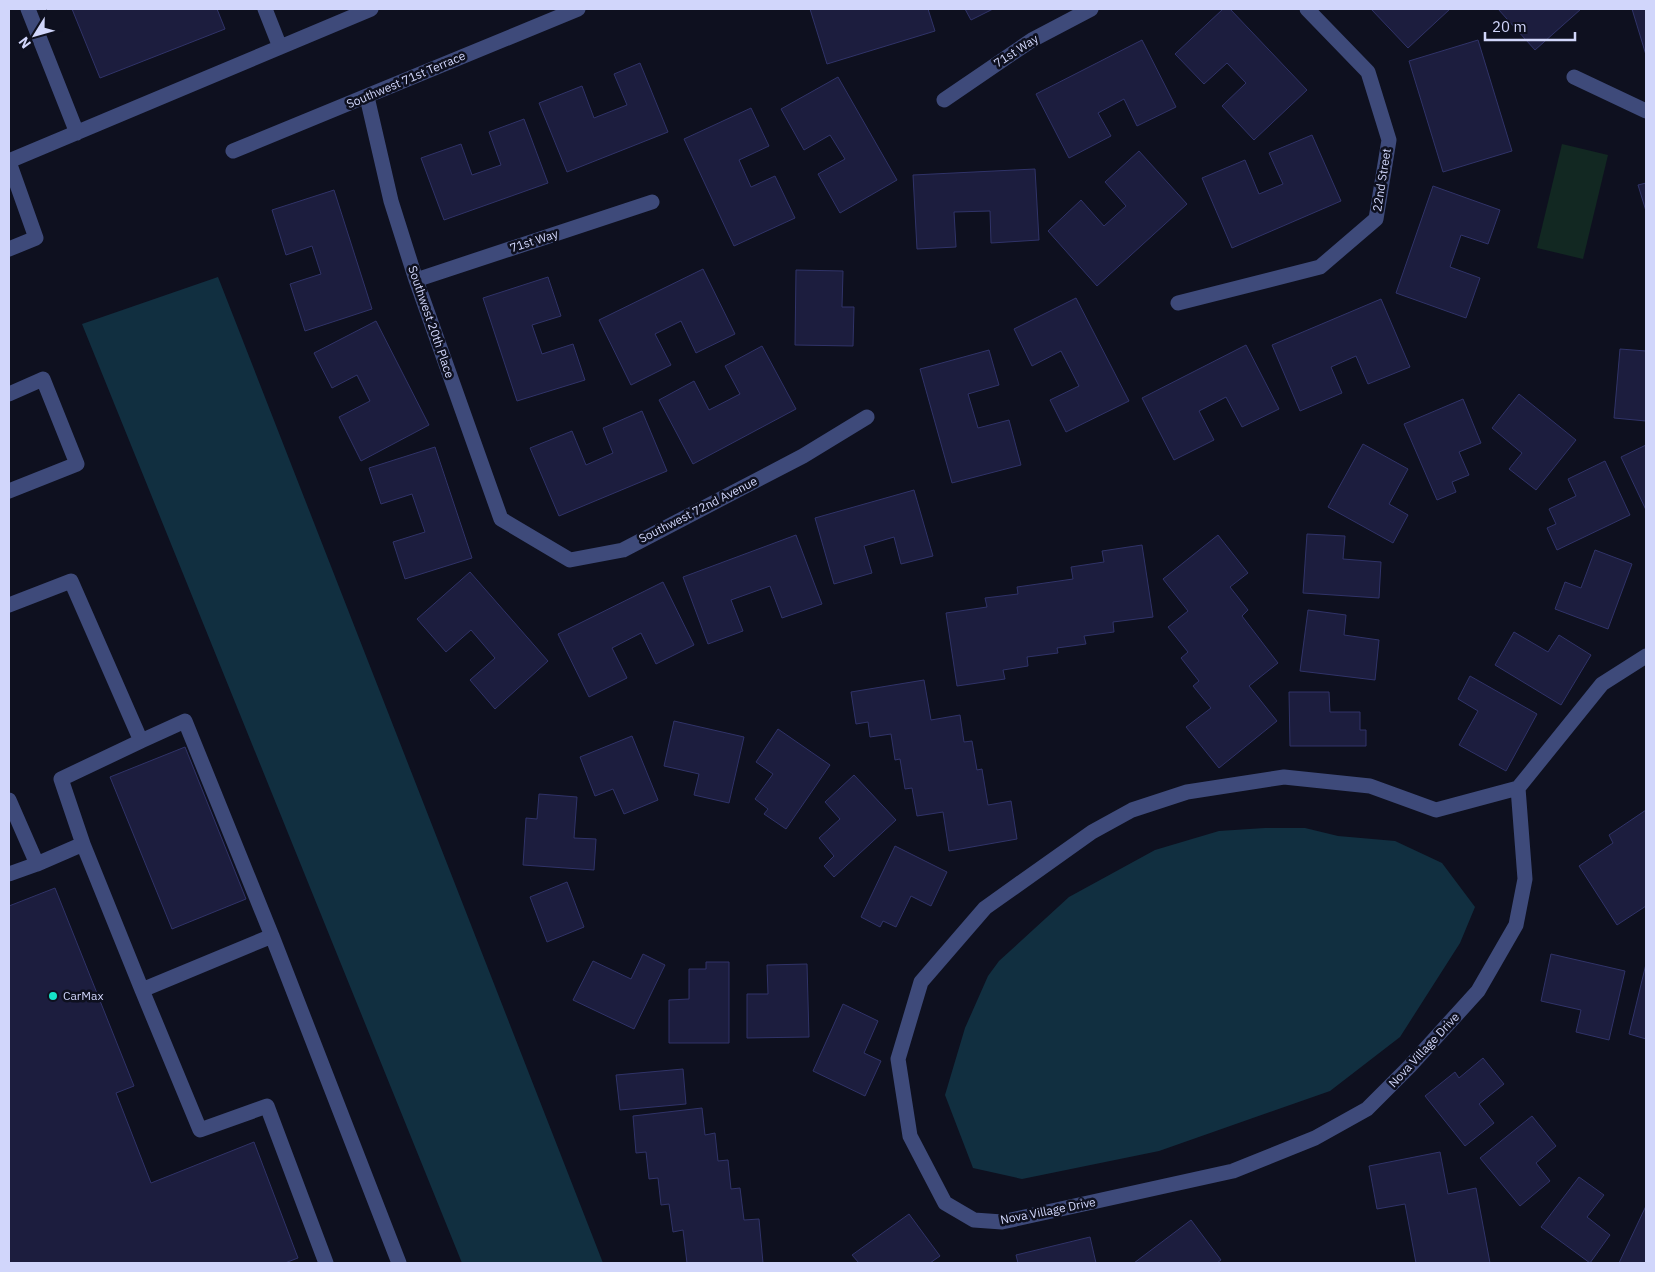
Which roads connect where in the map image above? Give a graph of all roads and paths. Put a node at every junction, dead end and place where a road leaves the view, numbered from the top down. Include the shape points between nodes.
1 (28, 9) edge
2 (265, 9) edge
3 (371, 9) edge
4 (578, 9) edge
5 (1091, 9) edge
6 (1307, 9) edge
7 (280, 47) junction
8 (1574, 77) dead end
9 (367, 97) junction
10 (944, 100) dead end
11 (1646, 111) edge
12 (77, 132) junction
13 (234, 151) dead end
14 (9, 162) edge
15 (652, 202) dead end
16 (9, 249) edge
17 (416, 280) junction
18 (1178, 303) dead end
19 (9, 394) edge
20 (868, 417) dead end
21 (9, 491) edge
22 (522, 533) joint
23 (9, 606) edge
24 (1646, 656) edge
25 (141, 741) junction
26 (1518, 788) junction
27 (9, 800) edge
28 (83, 844) junction
29 (36, 864) junction
30 (9, 874) edge
31 (272, 936) junction
32 (142, 990) junction
33 (326, 1263) edge
34 (399, 1263) edge

1 - 12 street
2 - 7 street
3 - 7 street
4 - 9 street, Southwest 71st Terrace
5 - 10 street, 71st Way via 1032,40
6 - 18 street, 22nd Street via 1368,72 1389,140 1376,218 1320,267
7 - 12 street
8 - 11 street
9 - 13 street, Southwest 71st Terrace
9 - 17 street, Southwest 20th Place via 391,201
12 - 14 street
14 - 16 street via 36,238
15 - 17 street, 71st Way
17 - 22 street, Southwest 20th Place via 501,518
19 - 21 street via 43,379 77,464
20 - 22 street, Southwest 72nd Avenue via 803,456 623,550 570,560
23 - 25 street via 71,581
24 - 26 street via 1602,684
25 - 28 street via 61,779
25 - 31 street via 185,721
26 - 26 street, Nova Village Drive via 1436,810 1370,786 1284,776 1188,792 1132,810 1092,832 985,908 921,982 898,1059 910,1136 945,1203 974,1220 1002,1222 1233,1171 1315,1138 1367,1109 1478,991 1516,925 1526,879
27 - 29 street
28 - 29 street
28 - 32 street
29 - 30 street
31 - 32 street
31 - 34 street
32 - 33 street via 200,1130 267,1106

